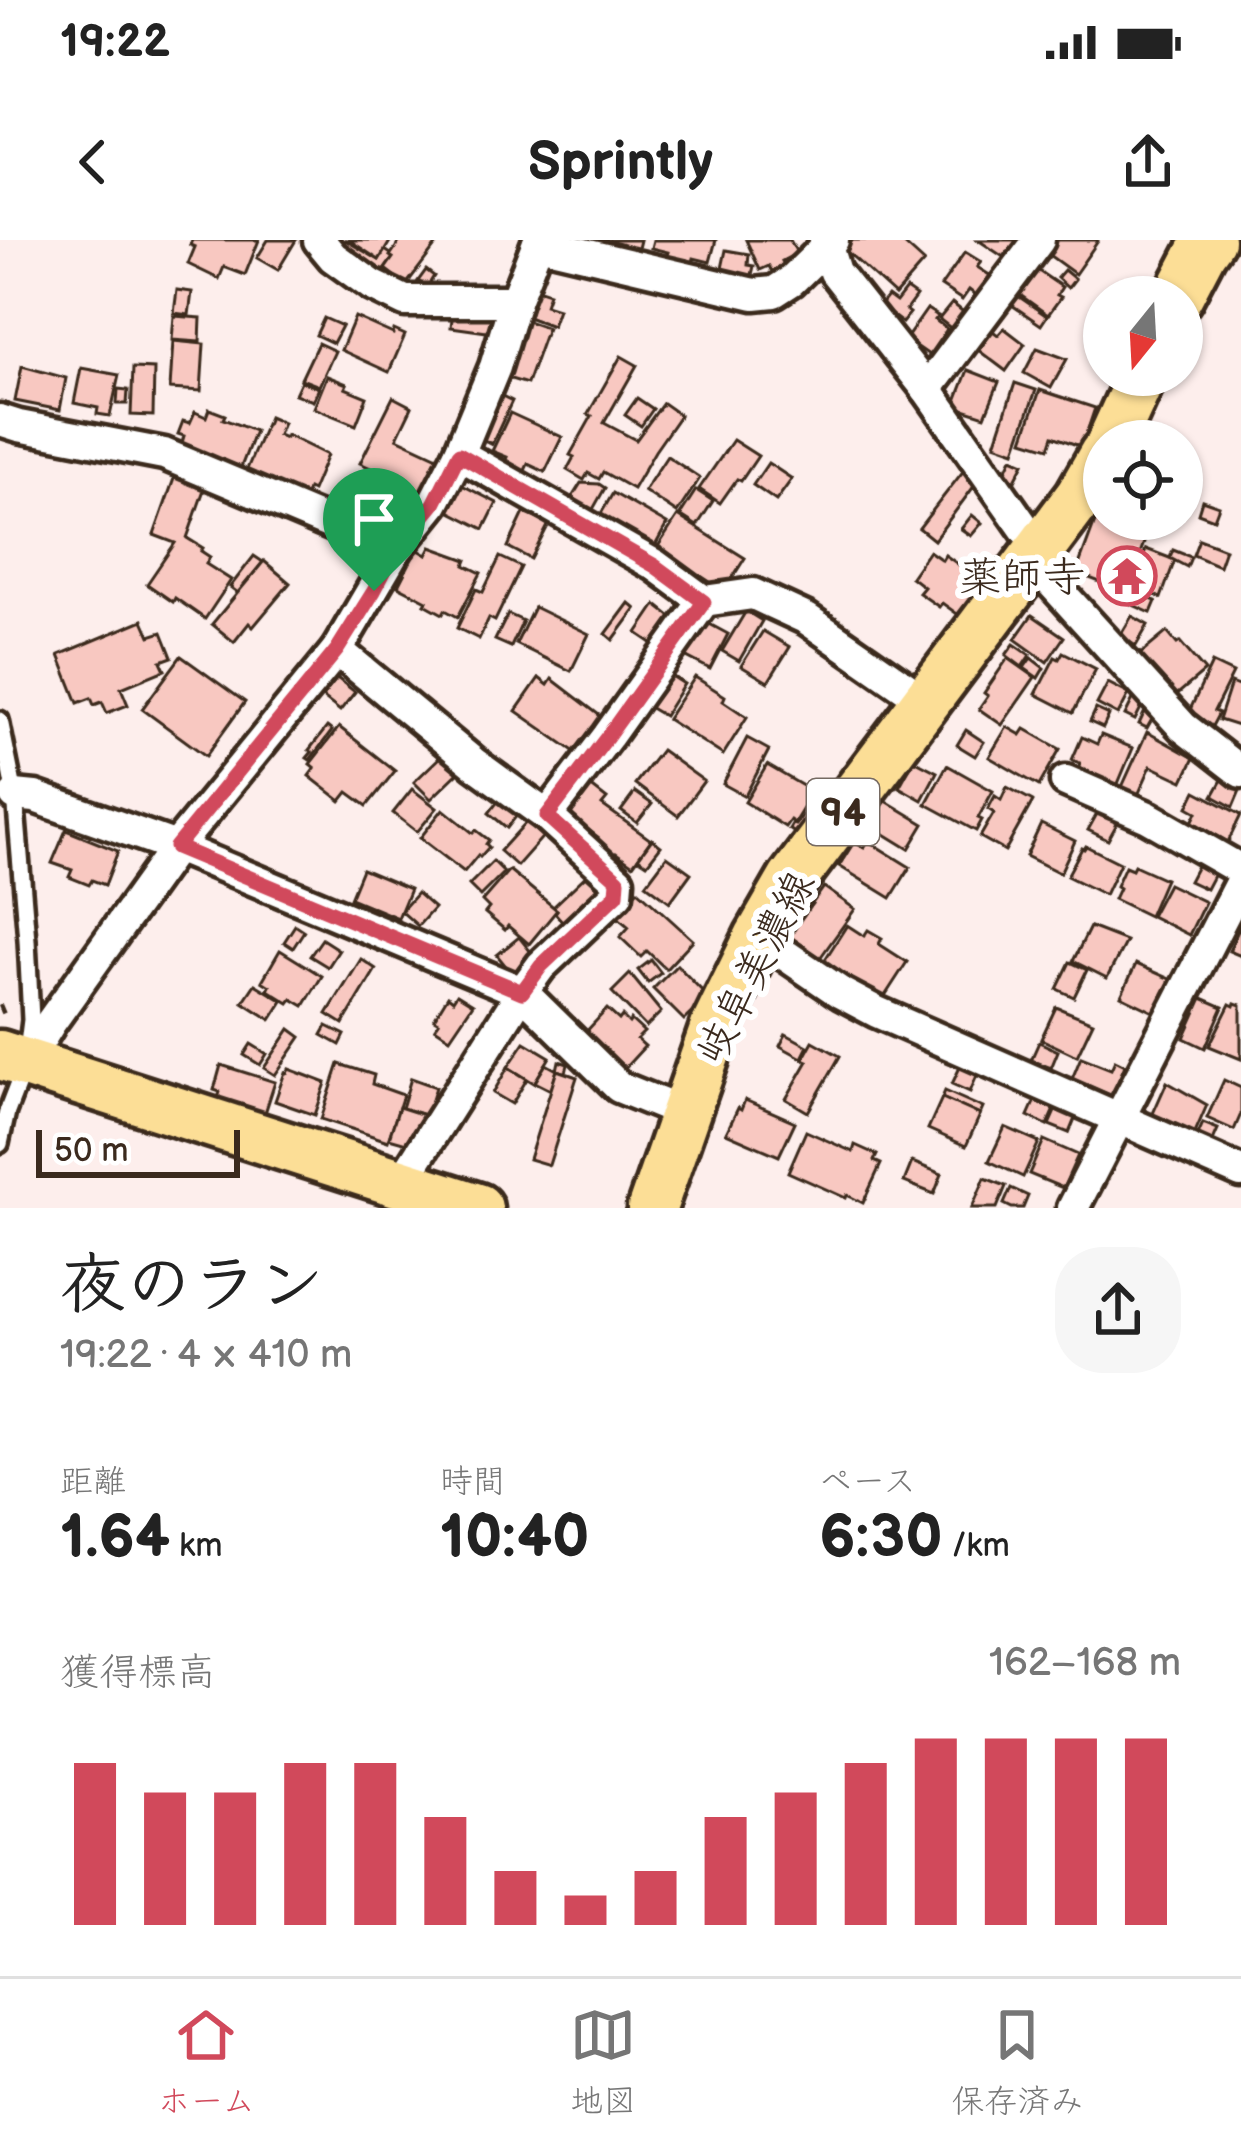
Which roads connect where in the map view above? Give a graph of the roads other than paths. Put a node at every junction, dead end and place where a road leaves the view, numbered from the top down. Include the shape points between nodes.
1 (319, 240) edge
2 (1039, 240) edge
3 (1210, 240) edge
4 (538, 241) edge
5 (829, 242) edge
6 (1189, 276) edge
7 (515, 301) junction
8 (927, 389) junction
9 (0, 420) edge
10 (459, 454) junction
11 (1083, 491) edge
12 (1040, 550) junction
13 (395, 551) junction
14 (704, 602) junction
15 (337, 650) junction
16 (926, 701) junction
17 (0, 720) edge
18 (1241, 772) edge
19 (1066, 781) dead end
20 (15, 795) junction
21 (547, 816) junction
22 (176, 847) junction
23 (1241, 870) edge
24 (1241, 881) edge
25 (759, 937) junction
26 (522, 992) junction
27 (13, 1059) edge
28 (686, 1114) junction
29 (1118, 1118) junction
30 (0, 1144) edge
31 (1241, 1172) edge
32 (401, 1184) junction
33 (478, 1208) edge
34 (652, 1208) edge
35 (1073, 1208) edge

1 - 7 street via 332,257 405,301
2 - 8 street
3 - 6 main road
4 - 5 street via 754,294 774,292
4 - 7 street
5 - 8 street via 835,272
7 - 10 street
8 - 12 street
9 - 13 street via 164,454
10 - 13 street via 434,504
10 - 14 street
11 - 12 main road, 岐阜美濃線 / 94
12 - 16 main road, 岐阜美濃線 / 94
12 - 18 street via 1052,583 1183,727
13 - 15 street
14 - 16 street via 753,593
14 - 21 street
15 - 21 street
15 - 22 street
16 - 25 main road, 岐阜美濃線 / 94
17 - 20 lane
19 - 23 street
20 - 22 street
20 - 27 lane via 31,1020
21 - 26 street via 618,880 617,894
22 - 26 street
22 - 27 street via 51,1022
24 - 29 street
25 - 28 main road, 岐阜美濃線 / 94 via 715,1027
25 - 29 street via 877,1012
26 - 28 street via 619,1087
26 - 32 street
27 - 30 lane
27 - 32 main road
28 - 34 main road, 岐阜美濃線 / 94
29 - 31 street
29 - 35 street
32 - 33 main road

